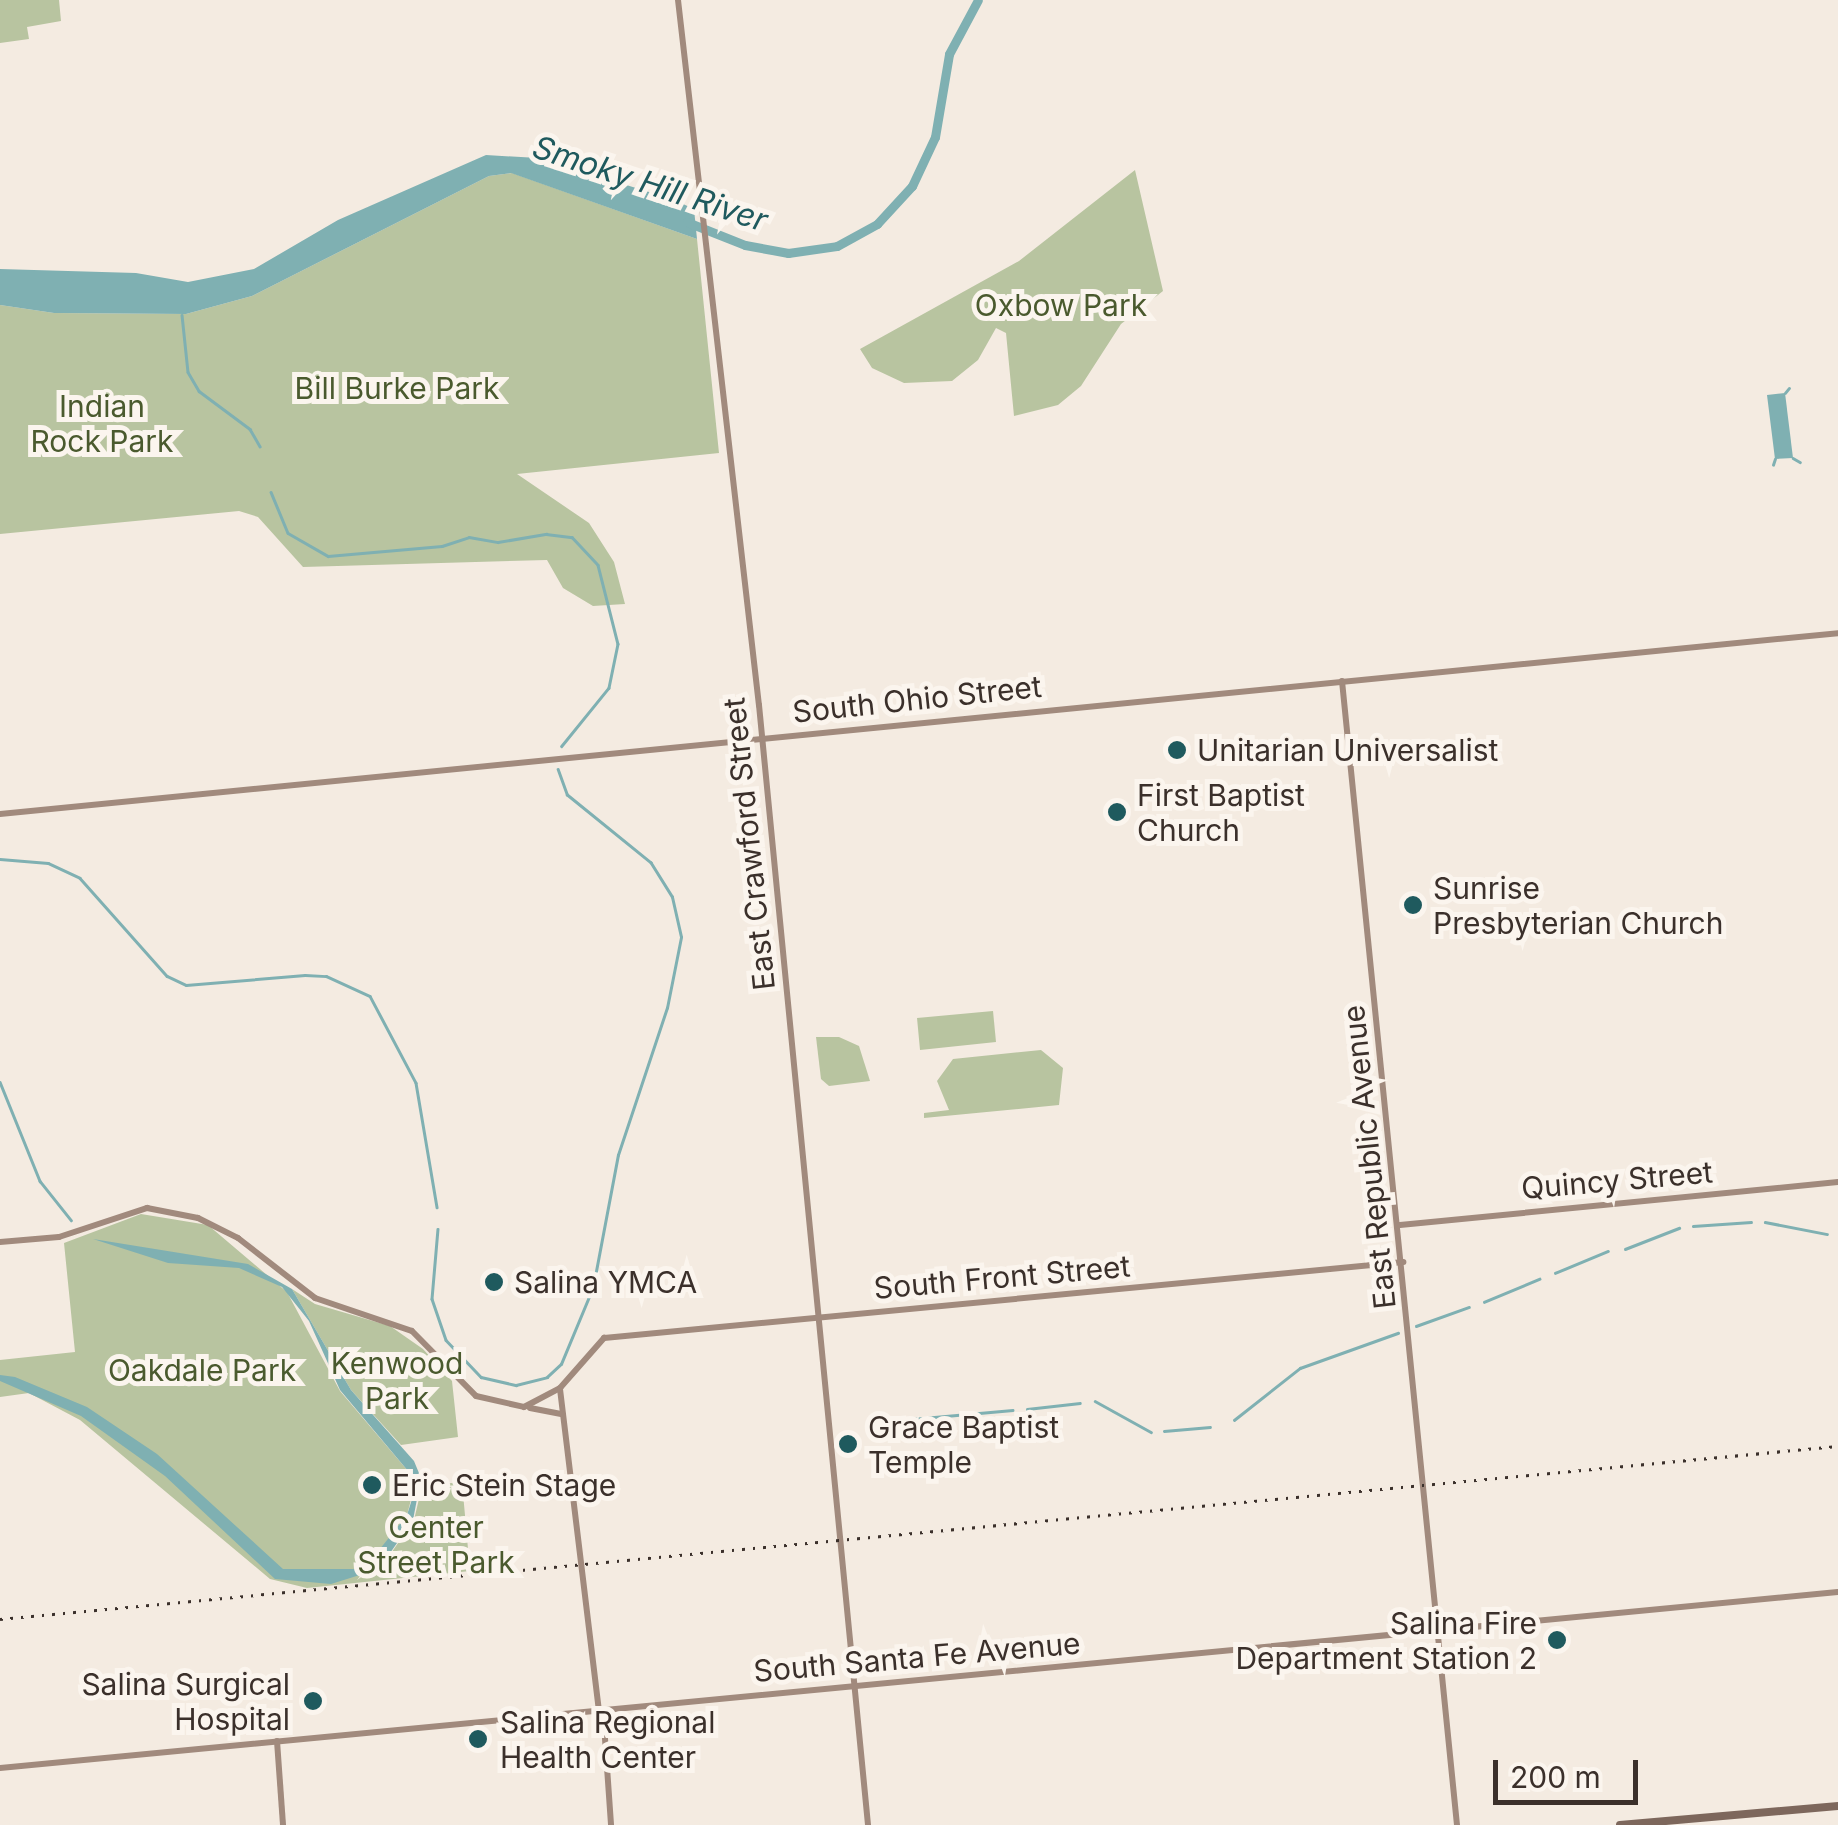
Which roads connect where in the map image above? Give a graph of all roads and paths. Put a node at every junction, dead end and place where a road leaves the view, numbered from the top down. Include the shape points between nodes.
1 (678, 0) edge
2 (1838, 633) edge
3 (1342, 681) junction
4 (762, 737) junction
5 (0, 814) edge
6 (1838, 1182) edge
7 (1400, 1225) junction
8 (0, 1242) edge
9 (1403, 1262) junction
10 (819, 1317) junction
11 (560, 1388) junction
12 (524, 1407) junction
13 (563, 1415) junction
14 (1838, 1592) edge
15 (1438, 1629) junction
16 (855, 1686) junction
17 (601, 1710) junction
18 (277, 1741) junction
19 (0, 1768) edge
20 (1838, 1806) edge
21 (283, 1825) edge
22 (611, 1825) edge
23 (868, 1825) edge
24 (1457, 1825) edge
25 (1620, 1825) edge

1 - 4 main road, East Crawford Street
2 - 3 main road, South Ohio Street
3 - 4 main road, South Ohio Street
3 - 7 main road, East Republic Avenue
4 - 5 main road, South Ohio Street
4 - 10 main road, East Crawford Street
6 - 7 main road, Quincy Street
7 - 9 main road, East Republic Avenue
8 - 12 main road via 59,1237 156,1208 214,1224 315,1298 379,1315 422,1339 476,1396
9 - 10 main road, South Front Street
9 - 15 main road, East Republic Avenue
10 - 11 main road, South Front Street via 604,1338
10 - 16 main road, East Crawford Street
11 - 12 main road
11 - 13 main road
12 - 13 main road
13 - 17 main road
14 - 15 main road, South Santa Fe Avenue
15 - 16 main road, South Santa Fe Avenue
15 - 24 main road, East Republic Avenue
16 - 17 main road, South Santa Fe Avenue
16 - 23 main road, East Crawford Street
17 - 18 main road, South Santa Fe Avenue
17 - 22 main road
18 - 19 main road, South Santa Fe Avenue
18 - 21 main road
20 - 25 main road

